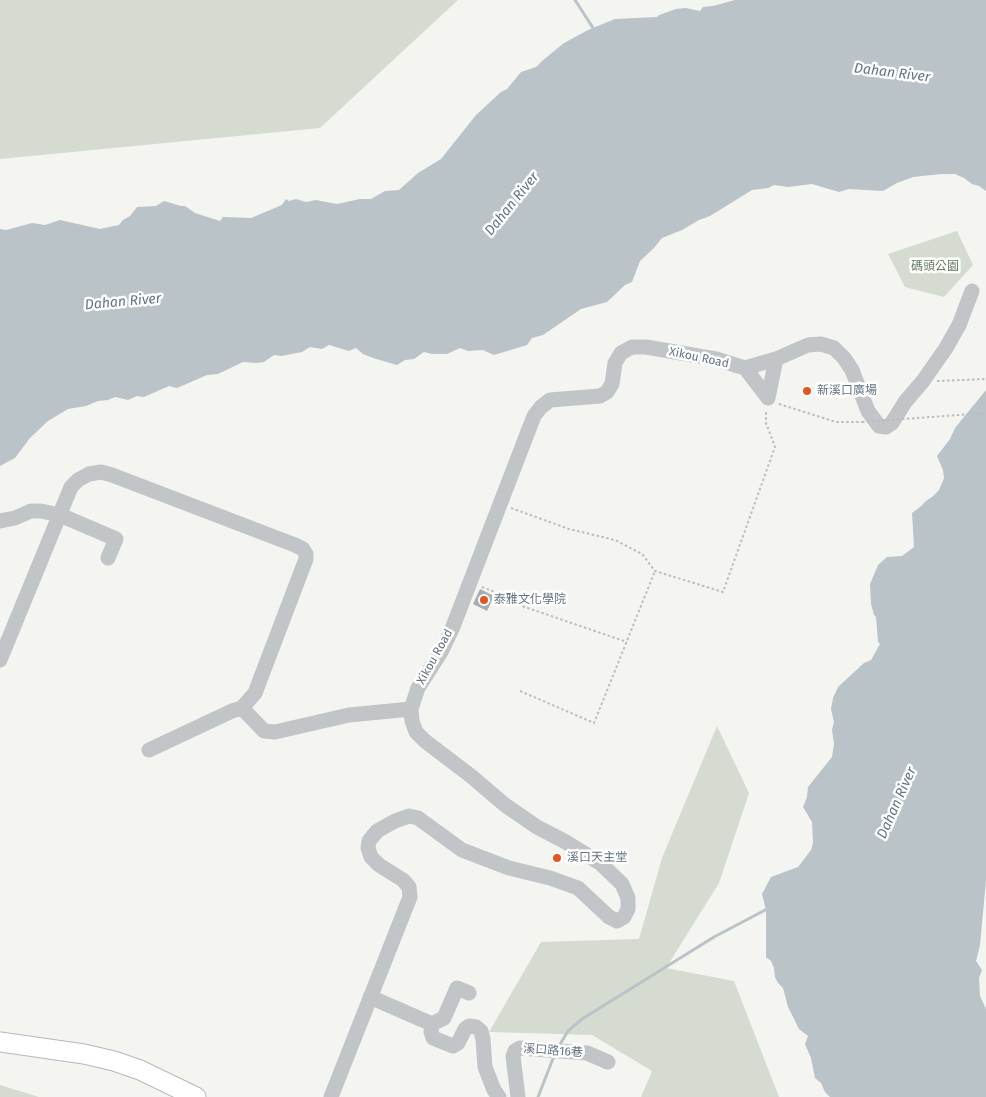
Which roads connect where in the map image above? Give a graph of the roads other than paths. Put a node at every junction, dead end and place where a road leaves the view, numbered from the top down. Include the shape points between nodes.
1 (972, 291) dead end
2 (776, 360) junction
3 (745, 368) junction
4 (60, 515) junction
5 (0, 521) edge
6 (108, 558) dead end
7 (0, 660) edge
8 (242, 708) junction
9 (411, 709) junction
10 (149, 750) dead end
11 (469, 993) dead end
12 (370, 997) junction
13 (432, 1024) junction
14 (0, 1042) edge
15 (608, 1062) dead end
16 (196, 1097) edge
17 (331, 1097) edge
18 (499, 1097) edge
19 (518, 1097) edge

1 - 2 lane, Xikou Road via 959,326 923,381 886,427 879,426 868,411 852,370 834,348 808,345
2 - 3 lane, Xikou Road
2 - 3 lane via 768,398
3 - 9 lane, Xikou Road via 716,359 632,347 615,363 612,384 607,392 600,396 550,400 541,407 534,416 441,652 418,688
4 - 5 lane via 31,511
4 - 6 lane via 116,539
4 - 7 lane
4 - 8 lane via 71,487 89,474 100,472 303,549 306,559 255,693
8 - 9 lane via 264,730 275,732 349,715
8 - 10 lane
9 - 12 lane via 416,732 425,741 504,805 600,863 622,884 628,898 628,909 624,918 617,921 578,888 462,850 418,818 409,816 394,821 377,831 368,848 379,865 409,887 410,897
11 - 13 lane via 457,988 444,1018
12 - 13 lane
12 - 17 lane
13 - 18 lane via 433,1038 453,1046 469,1026 476,1026 481,1031 485,1067
14 - 16 main road via 84,1054 140,1070
15 - 19 lane, 溪口路16巷 via 587,1053 520,1048 513,1056

